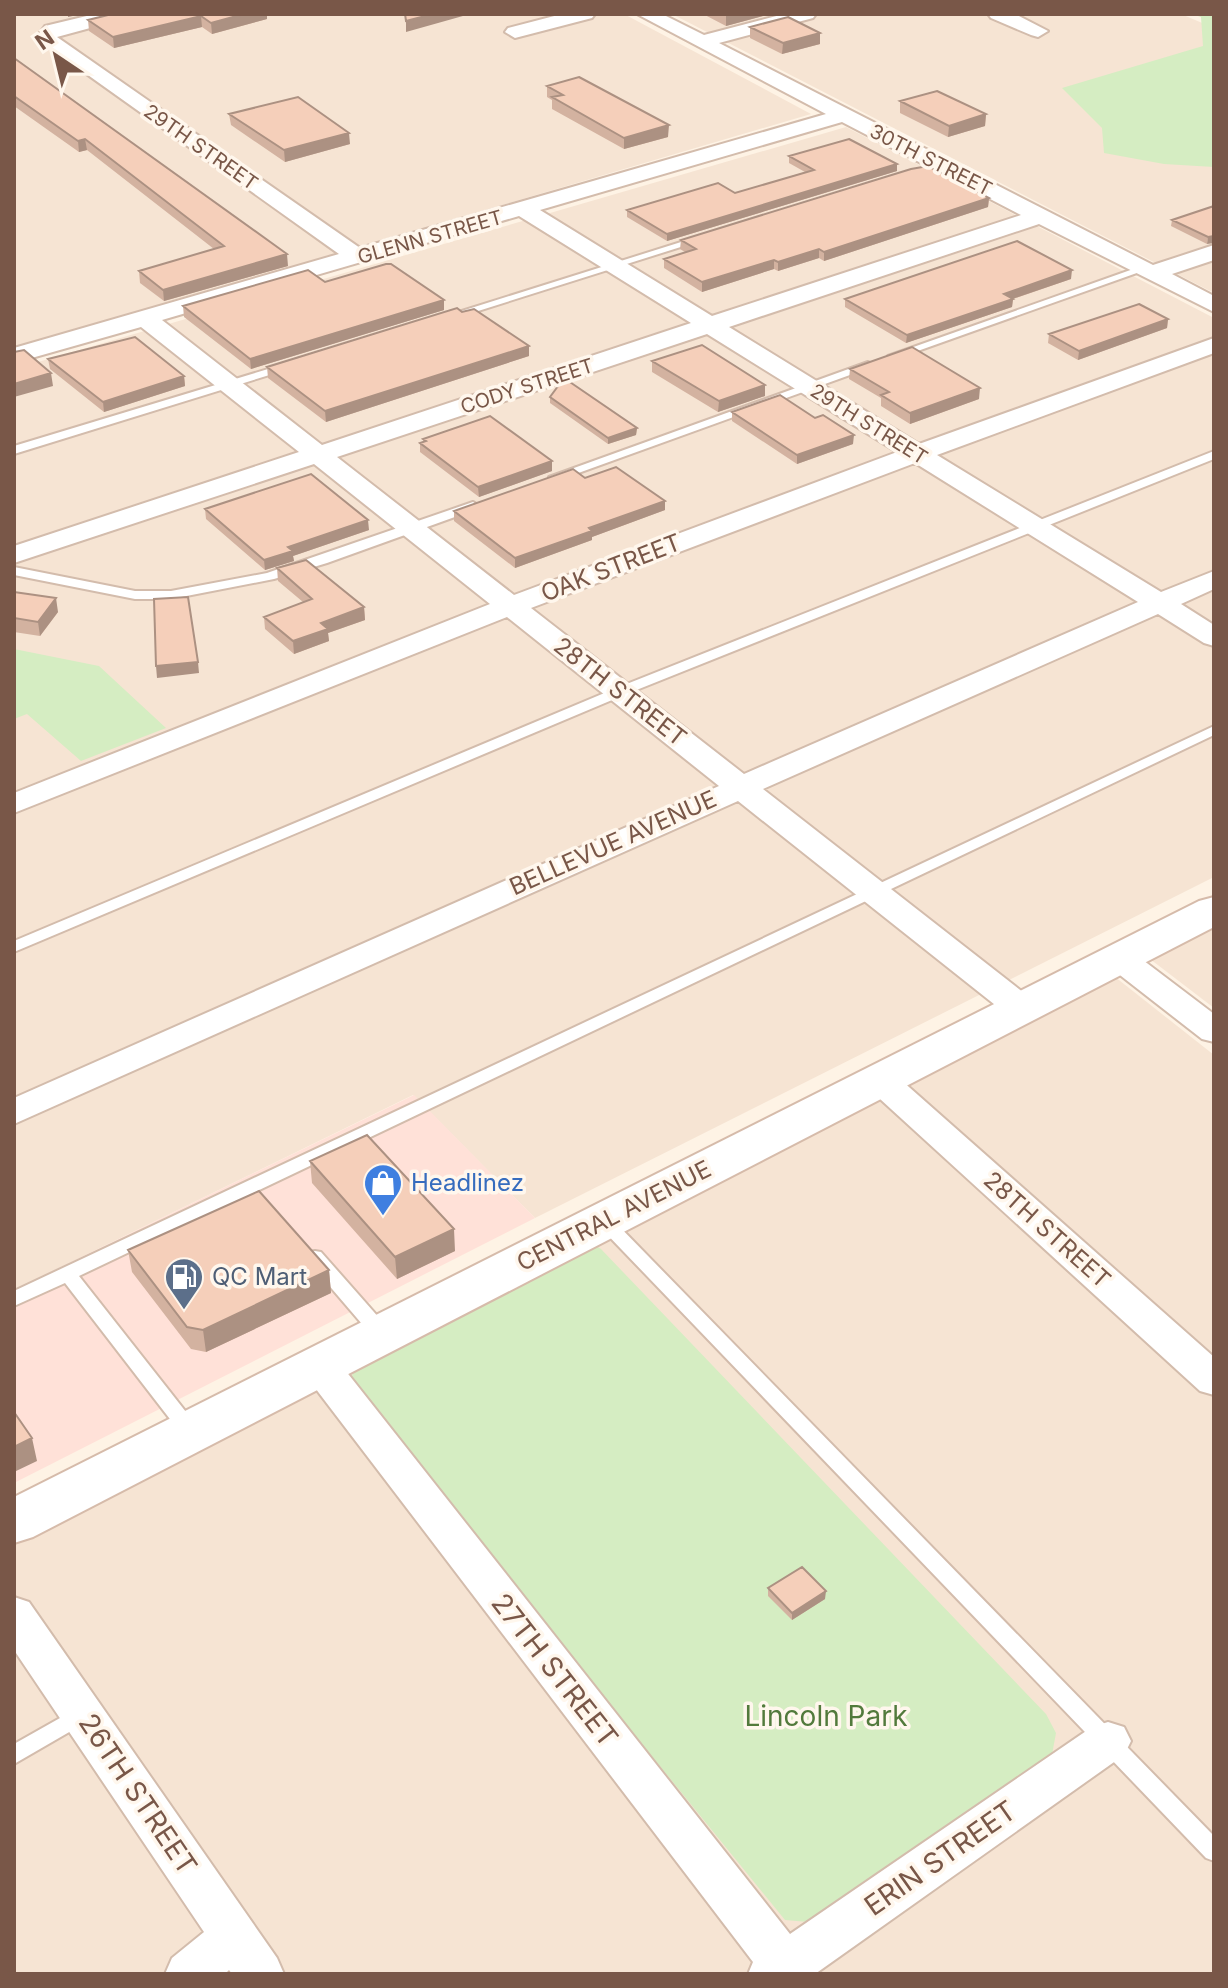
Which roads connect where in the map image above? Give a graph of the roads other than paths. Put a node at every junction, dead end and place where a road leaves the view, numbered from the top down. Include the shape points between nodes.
1 (120, 14) edge
2 (585, 14) edge
3 (647, 14) edge
4 (806, 14) edge
5 (998, 14) edge
6 (1038, 31) dead end
7 (515, 32) dead end
8 (701, 42) junction
9 (844, 115) junction
10 (524, 210) junction
11 (1040, 216) junction
12 (718, 234) edge
13 (1214, 252) edge
14 (359, 258) junction
15 (615, 266) junction
16 (1148, 271) junction
17 (1214, 305) edge
18 (143, 317) junction
19 (437, 321) edge
20 (711, 326) junction
21 (1214, 345) edge
22 (14, 356) edge
23 (303, 362) edge
24 (229, 384) junction
25 (809, 386) junction
26 (14, 450) edge
27 (916, 453) junction
28 (318, 455) junction
29 (1214, 455) edge
30 (544, 481) edge
31 (485, 502) edge
32 (1035, 527) junction
33 (412, 528) junction
34 (14, 555) edge
35 (14, 571) edge
36 (1214, 579) edge
37 (1159, 603) junction
38 (510, 606) junction
39 (1214, 637) edge
40 (619, 692) junction
41 (1214, 730) edge
42 (740, 787) junction
43 (14, 804) edge
44 (871, 891) junction
45 (1214, 910) edge
46 (14, 947) edge
47 (1119, 958) junction
48 (1021, 1008) junction
49 (1214, 1031) edge
50 (880, 1080) junction
51 (14, 1112) edge
52 (604, 1221) junction
53 (302, 1243) edge
54 (68, 1274) junction
55 (14, 1299) edge
56 (382, 1334) junction
57 (320, 1366) junction
58 (1214, 1380) edge
59 (191, 1432) junction
60 (14, 1522) edge
61 (14, 1615) edge
62 (84, 1714) junction
63 (1108, 1741) junction
64 (14, 1755) edge
65 (1214, 1851) edge
66 (247, 1955) edge
67 (782, 1971) edge
68 (189, 1974) edge

1 - 14 street, 29TH STREET via 52,30 46,38
2 - 7 street
3 - 8 street, 30TH STREET
4 - 8 street
5 - 6 street
8 - 9 street, 30TH STREET
9 - 10 street, GLENN STREET
9 - 11 street, 30TH STREET via 932,166
10 - 14 street, GLENN STREET
10 - 15 street, 29TH STREET
11 - 16 street, 30TH STREET
11 - 20 street, CODY STREET
12 - 15 lane
13 - 16 street
14 - 18 street, GLENN STREET
15 - 19 lane
15 - 20 street, 29TH STREET
16 - 17 street, 30TH STREET
16 - 25 lane
18 - 22 street, GLENN STREET
18 - 24 street, 28TH STREET
20 - 25 street, 29TH STREET
20 - 28 street, CODY STREET
21 - 27 street, OAK STREET
23 - 24 lane
24 - 26 lane
24 - 28 street, 28TH STREET
25 - 27 street, 29TH STREET
25 - 30 lane
27 - 32 street, 29TH STREET
27 - 38 street, OAK STREET
28 - 33 street, 28TH STREET
28 - 34 street, CODY STREET
29 - 32 lane
31 - 33 lane
32 - 37 street, 29TH STREET
32 - 40 lane
33 - 35 lane via 269,576 171,595 135,595
33 - 38 street, 28TH STREET
36 - 37 street, BELLEVUE AVENUE
37 - 39 street, 29TH STREET
37 - 42 street, BELLEVUE AVENUE
38 - 40 street, 28TH STREET
38 - 43 street, OAK STREET
40 - 42 street, 28TH STREET
40 - 46 lane
41 - 44 lane
42 - 44 street, 28TH STREET
42 - 51 street, BELLEVUE AVENUE
44 - 48 street, 28TH STREET
44 - 54 lane via 257,1192
45 - 47 street, CENTRAL AVENUE
47 - 48 street, CENTRAL AVENUE
47 - 49 street
48 - 50 street, CENTRAL AVENUE
50 - 52 street, CENTRAL AVENUE
50 - 58 street, 28TH STREET
52 - 56 street, CENTRAL AVENUE
52 - 63 lane
53 - 56 lane
54 - 55 lane
54 - 59 lane
56 - 57 street, CENTRAL AVENUE
57 - 59 street, CENTRAL AVENUE
57 - 67 street, 27TH STREET
59 - 60 street, CENTRAL AVENUE
61 - 62 street, 26TH STREET
62 - 64 lane
62 - 66 street, 26TH STREET
63 - 65 lane
63 - 67 street, ERIN STREET
66 - 68 street

